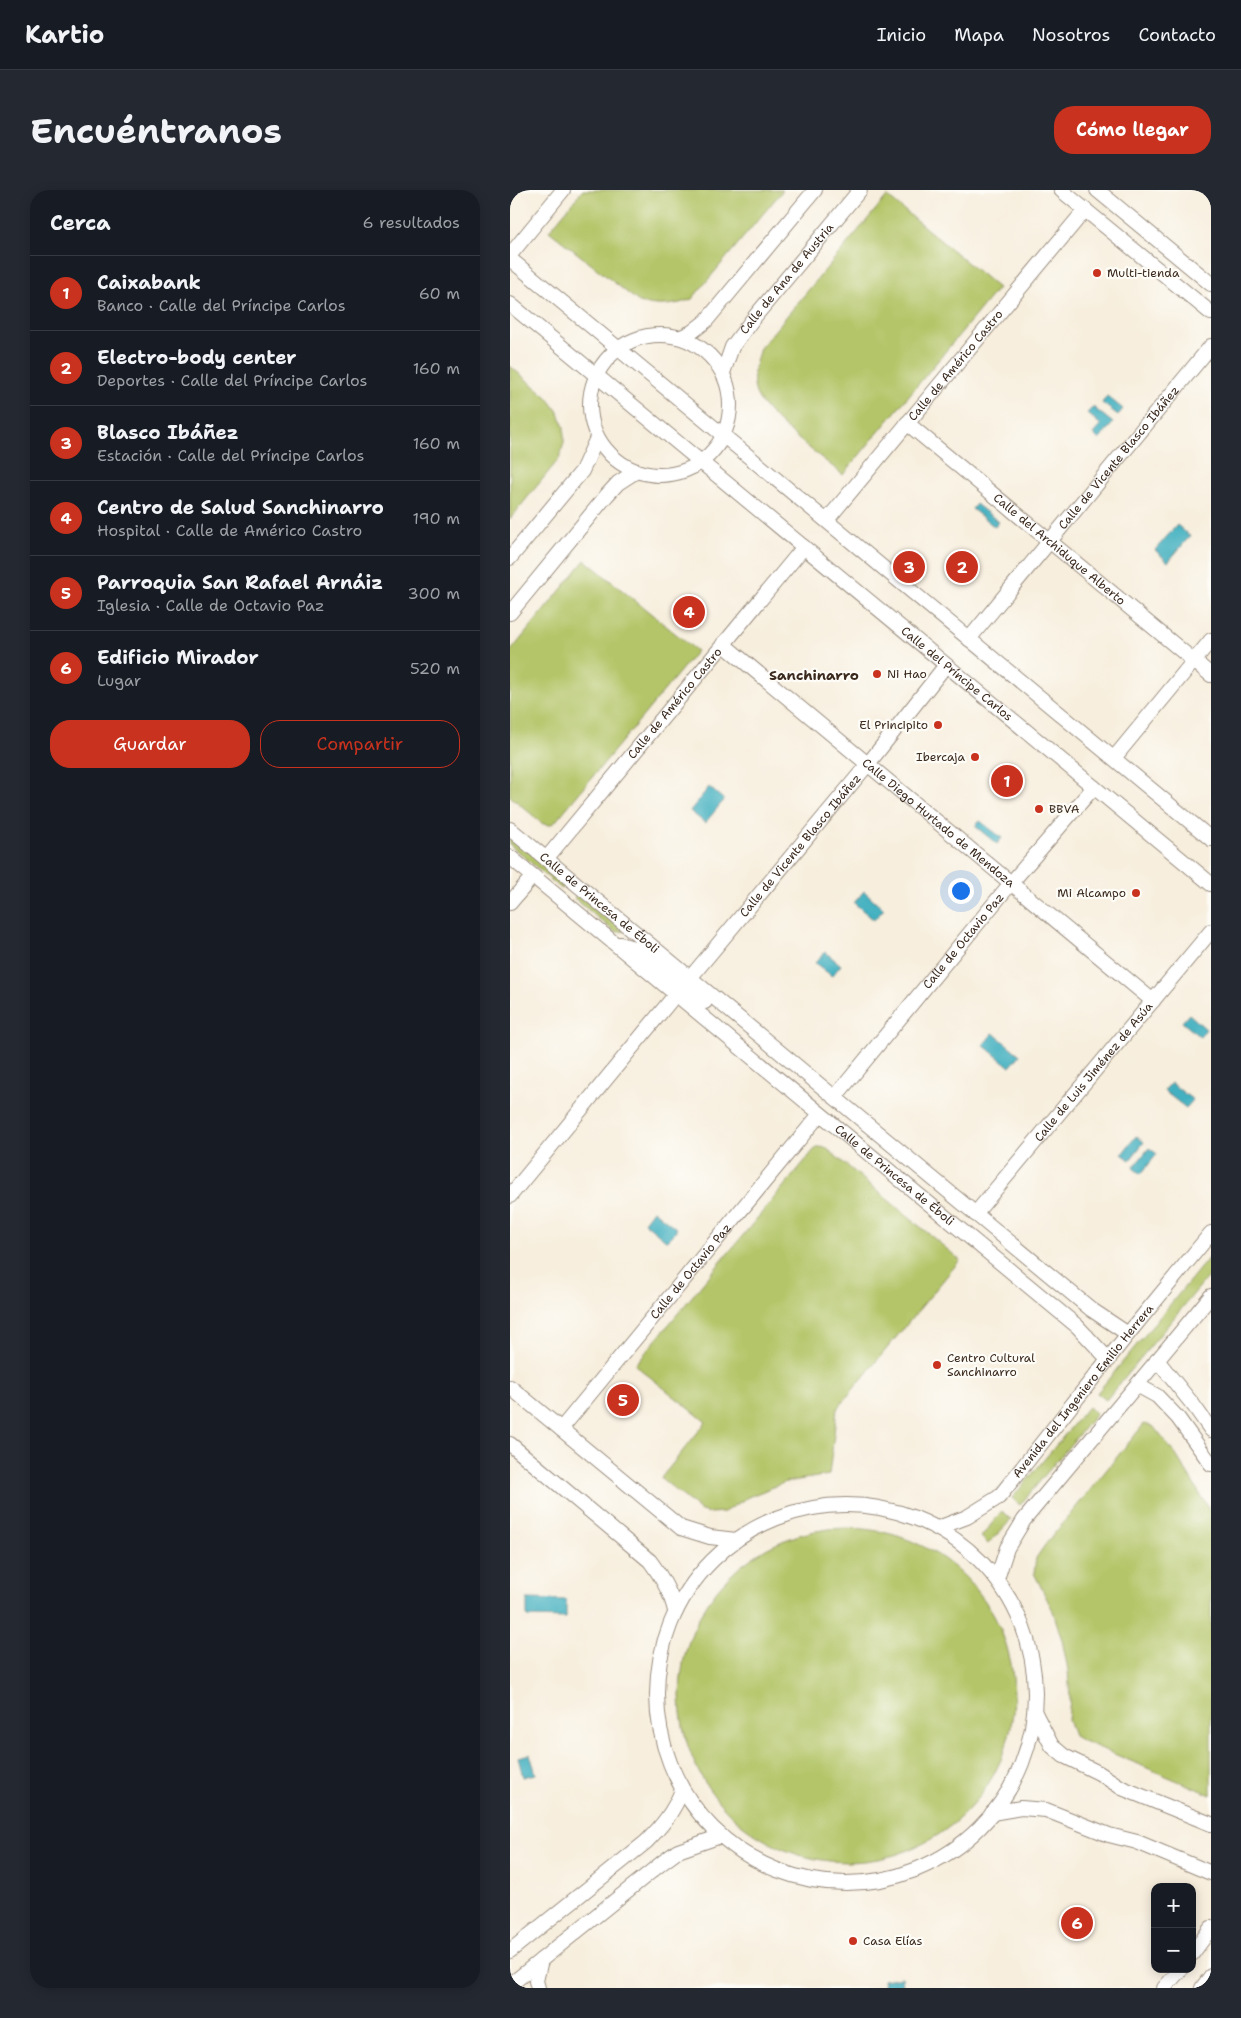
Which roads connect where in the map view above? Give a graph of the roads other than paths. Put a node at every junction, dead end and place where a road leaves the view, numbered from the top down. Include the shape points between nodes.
1 (563, 190) edge
2 (815, 190) edge
3 (860, 190) edge
4 (1061, 190) edge
5 (1098, 190) edge
6 (1085, 210) junction
7 (510, 257) edge
8 (1211, 284) edge
9 (1187, 293) junction
10 (1211, 302) edge
11 (510, 304) edge
12 (1211, 313) edge
13 (681, 336) junction
14 (1211, 346) edge
15 (618, 348) junction
16 (595, 373) junction
17 (723, 373) junction
18 (907, 423) junction
19 (723, 434) junction
20 (597, 438) junction
21 (703, 462) junction
22 (635, 472) junction
23 (827, 520) junction
24 (1050, 542) junction
25 (804, 547) junction
26 (510, 558) edge
27 (510, 613) edge
28 (969, 639) junction
29 (1211, 640) edge
30 (723, 644) junction
31 (1194, 661) junction
32 (946, 665) junction
33 (1211, 675) edge
34 (1114, 758) junction
35 (868, 764) junction
36 (1094, 787) junction
37 (510, 829) edge
38 (1211, 839) edge
39 (510, 857) edge
40 (546, 859) junction
41 (532, 876) junction
42 (1011, 883) junction
43 (1211, 884) edge
44 (510, 903) edge
45 (1211, 931) edge
46 (614, 943) junction
47 (690, 978) junction
48 (676, 994) junction
49 (1153, 1001) junction
50 (746, 1024) junction
51 (835, 1097) junction
52 (820, 1114) junction
53 (510, 1196) edge
54 (976, 1214) junction
55 (1211, 1233) edge
56 (1211, 1296) edge
57 (1128, 1334) junction
58 (1109, 1360) junction
59 (1157, 1360) junction
60 (1137, 1385) junction
61 (510, 1387) edge
62 (560, 1429) junction
63 (1211, 1430) edge
64 (510, 1444) edge
65 (1211, 1464) edge
66 (938, 1528) junction
67 (736, 1540) junction
68 (997, 1579) junction
69 (675, 1611) junction
70 (1035, 1713) junction
71 (682, 1790) junction
72 (992, 1813) junction
73 (1211, 1824) edge
74 (718, 1837) junction
75 (1211, 1873) edge
76 (1211, 1928) edge
77 (1196, 1949) edge
78 (510, 1950) edge
79 (541, 1960) junction
80 (1177, 1973) edge
81 (1211, 1976) edge
82 (510, 1985) edge
83 (538, 1988) edge
84 (1164, 1988) edge
85 (1202, 1988) edge

1 - 7 street
2 - 13 street via 706,321
3 - 17 street, Calle de Ana de Austria via 752,320 732,348
4 - 6 street
5 - 8 street
6 - 9 street
6 - 18 street, Calle de Américo Castro
7 - 15 street
9 - 10 street
9 - 12 street
11 - 16 street, Calle del Príncipe Carlos
13 - 15 street via 652,334
13 - 17 street via 708,354
14 - 24 street, Calle de Vicente Blasco Ibáñez
15 - 16 street
15 - 19 street
16 - 20 street via 589,398
16 - 21 street, Calle del Príncipe Carlos
17 - 19 street via 730,393 730,407
18 - 23 street, Calle de Américo Castro
18 - 24 street, Calle del Archiduque Alberto
19 - 21 street
19 - 23 street
20 - 22 street via 614,458
20 - 26 street via 582,471
21 - 22 street via 691,469 665,475
21 - 25 street, Calle del Príncipe Carlos
22 - 27 street via 607,495
23 - 28 street
24 - 28 street, Calle de Vicente Blasco Ibáñez
24 - 31 street, Calle del Archiduque Alberto
25 - 30 street, Calle de Américo Castro
25 - 32 street, Calle del Príncipe Carlos
28 - 34 street
29 - 31 street
30 - 35 street, Calle Diego Hurtado de Mendoza
30 - 40 street, Calle de Américo Castro
31 - 33 street, Calle del Archiduque Alberto
31 - 34 street
32 - 35 street, Calle de Vicente Blasco Ibáñez
32 - 36 street, Calle del Príncipe Carlos
34 - 38 street
35 - 42 street, Calle Diego Hurtado de Mendoza
35 - 47 street, Calle de Vicente Blasco Ibáñez
36 - 42 street, Calle de Octavio Paz
36 - 43 street, Calle del Príncipe Carlos
37 - 40 street, Calle de Princesa de Éboli
39 - 41 street, Calle de Princesa de Éboli
40 - 47 street, Calle de Princesa de Éboli
41 - 44 street
41 - 46 street, Calle de Princesa de Éboli
42 - 49 street, Calle Diego Hurtado de Mendoza
42 - 51 street, Calle de Octavio Paz
45 - 49 street, Calle de Luis Jiménez de Asúa
46 - 47 street, Calle de Princesa de Éboli via 637,949 675,981
46 - 48 street, Calle de Princesa de Éboli
47 - 50 street, Calle de Princesa de Éboli
48 - 50 street, Calle de Princesa de Éboli via 691,991 719,1014
48 - 52 street, Calle de Princesa de Éboli
48 - 53 street
49 - 54 street, Calle de Luis Jiménez de Asúa
50 - 51 street, Calle de Princesa de Éboli
51 - 54 street, Calle de Princesa de Éboli
52 - 58 street, Calle de Princesa de Éboli via 1077,1326
52 - 62 street, Calle de Octavio Paz
54 - 57 street, Calle de Princesa de Éboli via 1092,1310
55 - 57 street, Avenida del Ingeniero Emilio Herrera
56 - 59 street
57 - 58 street, Avenida del Ingeniero Emilio Herrera
58 - 66 street, Avenida del Ingeniero Emilio Herrera via 999,1498 967,1517
59 - 60 street
59 - 63 street
60 - 65 street via 1157,1396 1178,1418
60 - 68 street via 1024,1520 1007,1548
61 - 62 street
62 - 67 street via 682,1528 710,1538
64 - 69 street via 650,1561 666,1586
66 - 67 street via 902,1514 872,1507 841,1505 810,1508 780,1517
66 - 68 street via 978,1558
67 - 69 street via 697,1576
68 - 70 street via 1013,1604 1028,1639 1036,1684
69 - 71 street via 661,1652 656,1684 657,1716 664,1747
70 - 72 street via 1018,1774
70 - 73 street via 1052,1746 1064,1756 1122,1788
71 - 74 street
71 - 78 street via 670,1814 646,1842
72 - 74 street via 965,1840 933,1862 884,1880 857,1883 829,1883 776,1870
72 - 75 street via 1021,1808 1046,1810 1109,1835 1137,1842
74 - 79 street via 678,1851
76 - 77 street
79 - 82 street
79 - 83 street via 536,1981
80 - 84 street
81 - 85 street

